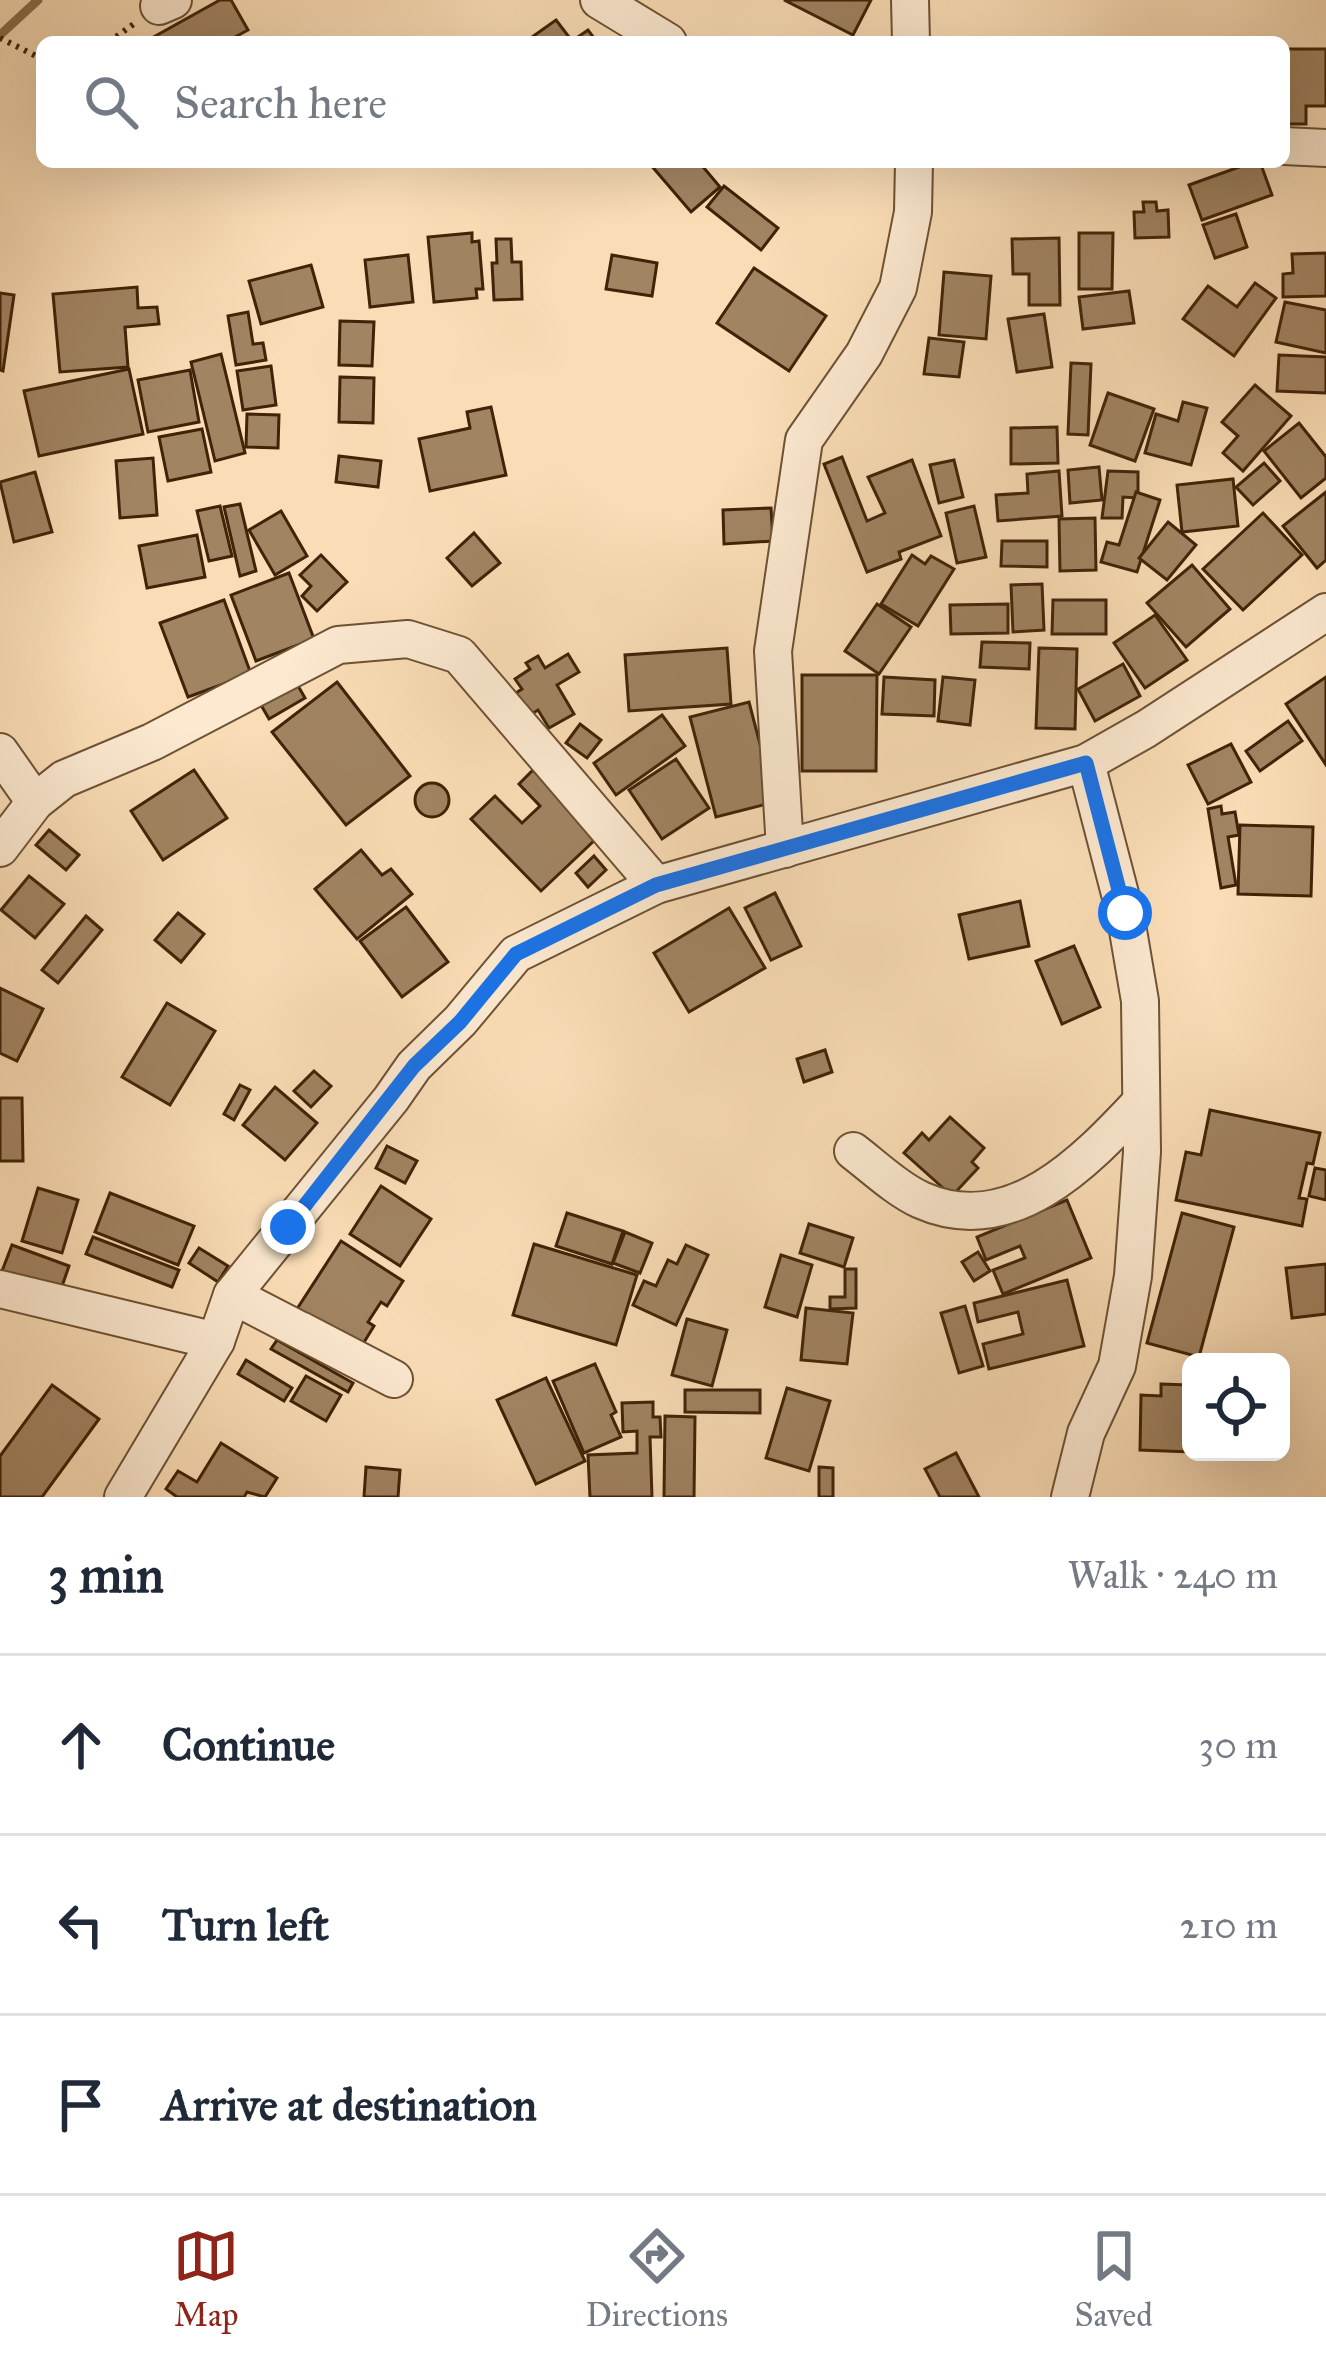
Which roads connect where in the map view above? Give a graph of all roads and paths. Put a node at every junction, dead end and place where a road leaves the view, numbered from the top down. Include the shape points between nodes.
1 (599, 0) edge
2 (910, 0) edge
3 (658, 36) edge
4 (911, 36) edge
5 (0, 38) edge
6 (36, 55) edge
7 (1290, 146) edge
8 (1326, 148) edge
9 (914, 168) edge
10 (1326, 612) edge
11 (0, 752) edge
12 (1086, 763) junction
13 (35, 802) junction
14 (0, 848) edge
15 (785, 848) junction
16 (656, 885) junction
17 (1141, 1102) junction
18 (853, 1151) dead end
19 (0, 1289) edge
20 (232, 1295) junction
21 (300, 1330) dead end
22 (216, 1341) junction
23 (123, 1497) edge
24 (1070, 1497) edge

1 - 3 street
2 - 4 street
5 - 6 path
7 - 8 street
9 - 15 street via 898,288 804,440 773,651
10 - 12 street
11 - 13 street
12 - 15 street
12 - 17 street via 1140,1001
13 - 14 street
13 - 16 street via 64,779 338,645 407,639 459,655
15 - 16 street
16 - 20 street via 516,954 414,1066
17 - 18 street via 1084,1162 1015,1205 985,1212 917,1198
17 - 24 street via 1132,1276 1117,1366 1086,1433
19 - 22 street
20 - 21 street via 394,1379
20 - 22 street
22 - 23 street

